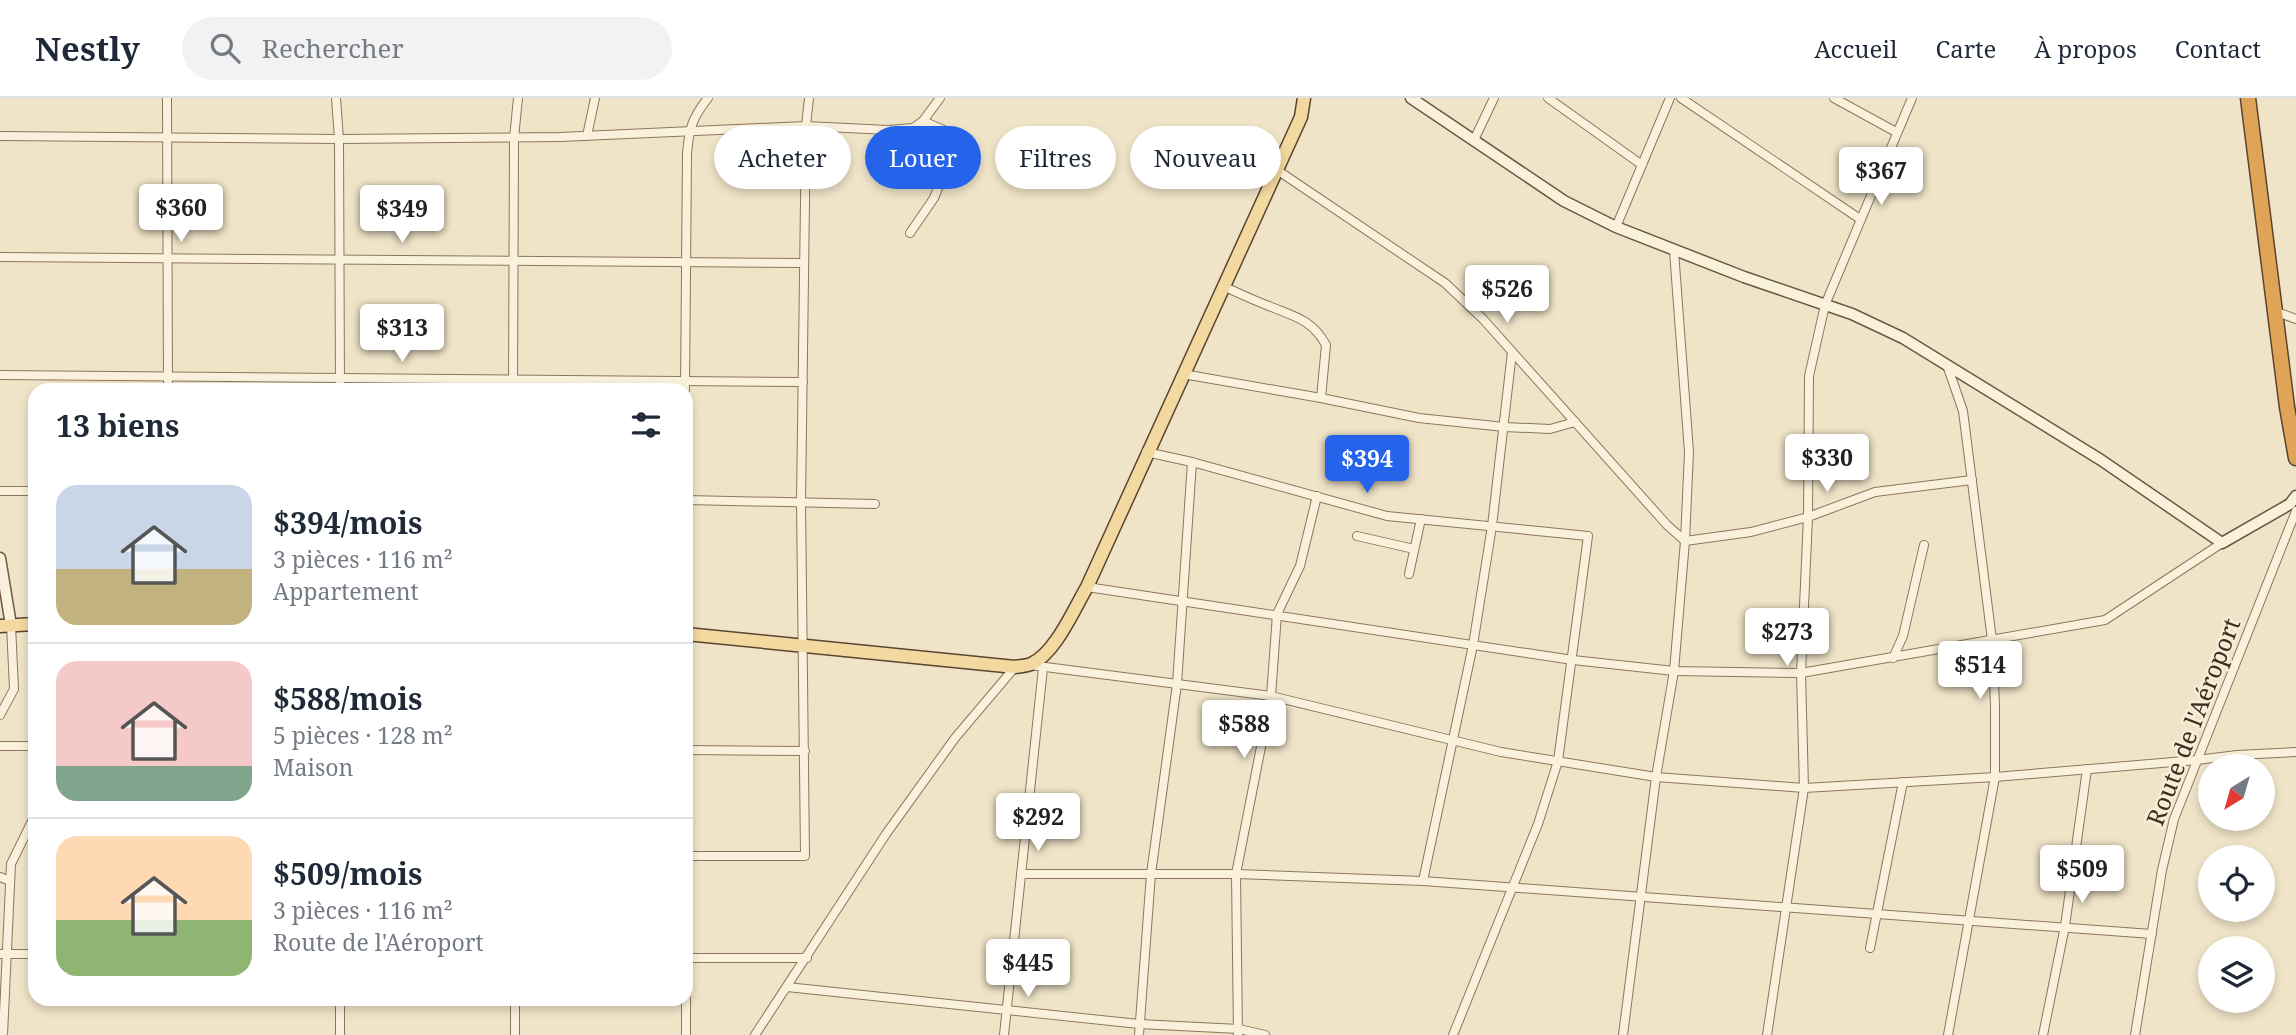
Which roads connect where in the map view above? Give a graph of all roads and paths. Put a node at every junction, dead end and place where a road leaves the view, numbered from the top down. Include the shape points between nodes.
1 (167, 98) edge
2 (335, 98) edge
3 (518, 98) edge
4 (595, 98) edge
5 (708, 98) edge
6 (809, 98) edge
7 (940, 98) edge
8 (1304, 98) edge
9 (1411, 98) edge
10 (1494, 98) edge
11 (1548, 98) edge
12 (1670, 98) edge
13 (1681, 98) edge
14 (1833, 98) edge
15 (1912, 98) edge
16 (2248, 98) edge
17 (923, 121) junction
18 (806, 126) edge
19 (851, 128) edge
20 (714, 129) edge
21 (689, 130) junction
22 (1896, 132) junction
23 (0, 136) edge
24 (587, 136) junction
25 (166, 138) junction
26 (514, 138) junction
27 (339, 139) junction
28 (1474, 140) junction
29 (1281, 161) edge
30 (1642, 165) junction
31 (1281, 173) edge
32 (805, 189) edge
33 (1268, 189) edge
34 (1860, 219) junction
35 (1616, 227) junction
36 (910, 233) dead end
37 (1674, 251) junction
38 (0, 257) edge
39 (167, 259) junction
40 (339, 260) junction
41 (514, 261) junction
42 (685, 262) junction
43 (804, 263) junction
44 (1223, 286) junction
45 (1825, 304) junction
46 (2274, 311) junction
47 (2296, 319) edge
48 (1513, 352) junction
49 (1947, 365) junction
50 (1183, 374) junction
51 (0, 375) edge
52 (168, 377) junction
53 (340, 378) junction
54 (513, 379) junction
55 (803, 382) junction
56 (168, 383) edge
57 (340, 383) edge
58 (513, 383) edge
59 (611, 383) edge
60 (685, 383) edge
61 (693, 386) edge
62 (1321, 398) junction
63 (1575, 422) junction
64 (1504, 427) junction
65 (1146, 452) junction
66 (2296, 457) edge
67 (1192, 462) junction
68 (1972, 480) junction
69 (0, 491) edge
70 (28, 491) edge
71 (1317, 496) junction
72 (693, 500) edge
73 (801, 502) junction
74 (875, 504) dead end
75 (2294, 504) edge
76 (1808, 517) junction
77 (1421, 519) junction
78 (1492, 526) junction
79 (1357, 536) dead end
80 (1685, 541) junction
81 (2222, 543) junction
82 (1924, 545) dead end
83 (1414, 549) junction
84 (0, 558) edge
85 (1409, 574) dead end
86 (1087, 587) junction
87 (1183, 600) junction
88 (1278, 614) junction
89 (28, 624) edge
90 (5, 625) edge
91 (693, 636) edge
92 (1992, 640) junction
93 (803, 645) junction
94 (1473, 645) junction
95 (1893, 658) junction
96 (1573, 660) junction
97 (1030, 665) junction
98 (1015, 667) junction
99 (1043, 668) junction
100 (1674, 671) junction
101 (1801, 673) junction
102 (1177, 684) junction
103 (1272, 696) junction
104 (0, 715) edge
105 (1454, 740) junction
106 (0, 746) edge
107 (28, 746) edge
108 (693, 750) edge
109 (805, 751) junction
110 (2296, 752) edge
111 (1558, 761) junction
112 (2197, 761) junction
113 (2087, 769) junction
114 (1656, 777) junction
115 (1995, 777) junction
116 (1903, 782) junction
117 (1804, 788) junction
118 (28, 838) edge
119 (693, 856) edge
120 (1021, 874) junction
121 (1151, 874) junction
122 (1236, 874) junction
123 (0, 877) edge
124 (10, 881) junction
125 (1423, 881) junction
126 (1513, 887) junction
127 (1640, 897) junction
128 (1786, 907) junction
129 (1877, 914) junction
130 (1970, 922) junction
131 (2065, 926) junction
132 (2152, 934) junction
133 (1870, 948) dead end
134 (3, 954) edge
135 (28, 954) edge
136 (693, 958) edge
137 (807, 958) junction
138 (787, 988) junction
139 (340, 1006) edge
140 (514, 1006) edge
141 (686, 1006) edge
142 (1006, 1012) junction
143 (1139, 1024) junction
144 (1238, 1032) edge
145 (3, 1035) edge
146 (340, 1035) edge
147 (515, 1035) edge
148 (685, 1035) edge
149 (755, 1035) edge
150 (1004, 1035) edge
151 (1139, 1035) edge
152 (1265, 1035) edge
153 (1453, 1035) edge
154 (1623, 1035) edge
155 (1767, 1035) edge
156 (1948, 1035) edge
157 (2043, 1035) edge
158 (2135, 1035) edge

1 - 25 street
2 - 27 street
3 - 26 street
4 - 24 street
5 - 21 street
6 - 18 street
7 - 17 street
8 - 29 main road via 1301,117
9 - 28 street
10 - 28 street
11 - 30 street
12 - 30 street
13 - 34 street
14 - 22 street
15 - 22 street
16 - 46 highway
17 - 19 street via 913,128
17 - 36 street via 958,140 934,198
20 - 21 street
21 - 24 street
21 - 42 street
22 - 34 street
23 - 25 street
24 - 26 street
25 - 27 street
25 - 39 street
26 - 27 street
26 - 41 street
27 - 40 street
28 - 35 street via 1564,201
30 - 35 street
31 - 48 street via 1445,283
32 - 43 street
33 - 44 main road
34 - 45 street
35 - 37 street
37 - 45 street
37 - 80 street via 1689,452
38 - 39 street
39 - 40 street
39 - 52 street
40 - 41 street
40 - 53 street
41 - 42 street
41 - 54 street
42 - 43 street
42 - 60 street
43 - 55 street
44 - 50 main road
44 - 62 street via 1298,315 1314,329 1326,345
45 - 49 street via 1903,338
45 - 76 street via 1809,376
46 - 47 street
46 - 66 highway
48 - 63 street
48 - 64 street
49 - 68 street via 1964,411
49 - 81 street via 2101,460
50 - 62 street
50 - 65 main road
51 - 52 street
52 - 53 street
52 - 56 street
53 - 54 street
53 - 57 street
54 - 58 street
54 - 59 street
55 - 61 street
55 - 73 street
62 - 64 street via 1419,418
63 - 64 street via 1550,429
63 - 80 street
64 - 78 street
65 - 67 street
65 - 86 main road
67 - 71 street
67 - 87 street
68 - 76 street via 1875,492
68 - 92 street
69 - 70 street
71 - 77 street via 1387,516
71 - 88 street via 1300,566
72 - 73 street
73 - 74 street
73 - 93 street
75 - 81 street
75 - 112 street, Route de l'Aéroport
76 - 80 street
76 - 101 street
77 - 78 street
77 - 83 street
78 - 94 street
78 - 96 street via 1588,536
79 - 83 street
80 - 100 street
81 - 92 street via 2105,620
82 - 95 street via 1903,636
83 - 85 street
84 - 90 street
86 - 87 street
86 - 97 main road via 1050,649
87 - 88 street
87 - 102 street
88 - 94 street
88 - 103 street
89 - 90 main road
90 - 104 street via 14,689
91 - 93 main road
92 - 95 street
92 - 115 street
93 - 98 main road
93 - 109 street
94 - 96 street
94 - 105 street
95 - 101 street
96 - 100 street
96 - 111 street
97 - 98 main road
97 - 99 street
98 - 137 street via 955,738 886,834
99 - 102 street
99 - 120 street
100 - 101 street
100 - 114 street
101 - 117 street
102 - 103 street
102 - 121 street
103 - 105 street
103 - 122 street
105 - 111 street
105 - 125 street
106 - 107 street
108 - 109 street
109 - 119 street via 805,856
110 - 112 street
111 - 114 street
111 - 126 street
112 - 113 street
112 - 132 street, Route de l'Aéroport via 2175,819
113 - 115 street
113 - 131 street
114 - 117 street
114 - 127 street
115 - 116 street
115 - 130 street
116 - 117 street
116 - 129 street
117 - 128 street
118 - 124 street via 11,864
120 - 121 street
120 - 142 street
121 - 122 street
121 - 143 street
122 - 125 street
122 - 144 street
123 - 124 street
124 - 134 street
125 - 126 street
126 - 127 street
126 - 153 street
127 - 128 street
127 - 154 street
128 - 129 street
128 - 155 street
129 - 130 street
129 - 133 street
130 - 131 street
130 - 156 street
131 - 132 street
131 - 157 street
132 - 158 street, Route de l'Aéroport
134 - 135 street
134 - 145 street
136 - 137 street
137 - 138 street
138 - 142 street
138 - 149 street
139 - 146 street
140 - 147 street
141 - 148 street
142 - 143 street
142 - 150 street
143 - 144 street
143 - 151 street
144 - 152 street

